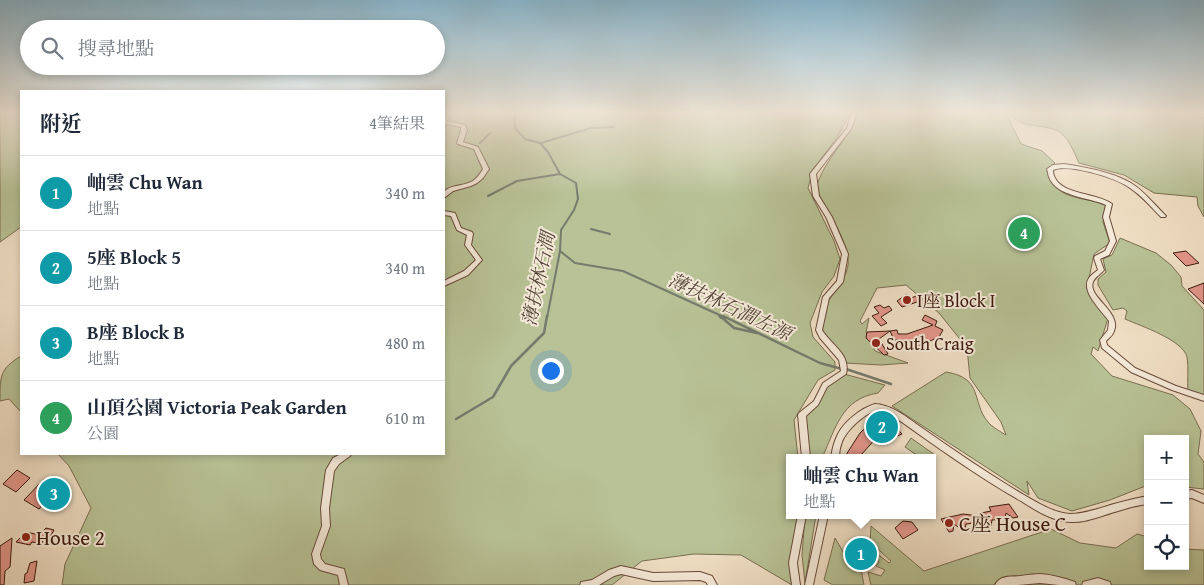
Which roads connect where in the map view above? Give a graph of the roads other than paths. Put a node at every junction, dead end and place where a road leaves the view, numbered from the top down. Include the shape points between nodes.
1 (461, 139) edge
2 (840, 139) edge
3 (445, 194) edge
4 (445, 213) edge
5 (1163, 216) dead end
6 (445, 284) edge
7 (843, 362) joint
8 (1204, 398) edge
9 (806, 454) edge
10 (835, 454) edge
11 (345, 455) edge
12 (1189, 494) edge
13 (1204, 499) edge
14 (1144, 501) edge
15 (801, 519) edge
16 (823, 519) edge
17 (344, 585) edge
18 (584, 585) edge
19 (713, 585) edge
20 (796, 585) edge
21 (809, 585) edge
22 (999, 585) edge
23 (1072, 585) edge
24 (1086, 585) edge
25 (1107, 585) edge

1 - 3 street via 460,143 476,148 486,169 471,186 448,190
2 - 7 street via 813,174 816,196 845,254 840,284 826,297 818,330 837,350
4 - 6 street via 453,214 459,229 470,234 468,246 479,260 466,273
5 - 8 street via 1119,179 1071,165 1057,165 1050,169 1057,184 1069,192 1101,198 1110,204 1106,218 1113,241 1107,252 1097,258 1101,270 1089,282 1092,294 1112,321 1104,346 1133,370
7 - 9 street via 844,372 825,385 816,403 802,415
10 - 14 street via 840,434 866,409 882,408 899,416 1010,492 1062,518
11 - 17 street via 330,470 326,526 316,554 323,568 341,572
12 - 13 street
15 - 20 street via 793,563
16 - 21 street
18 - 19 street via 596,583 621,570 653,577 700,576
22 - 23 street via 1007,579 1033,577 1054,578
24 - 25 street via 1098,582

